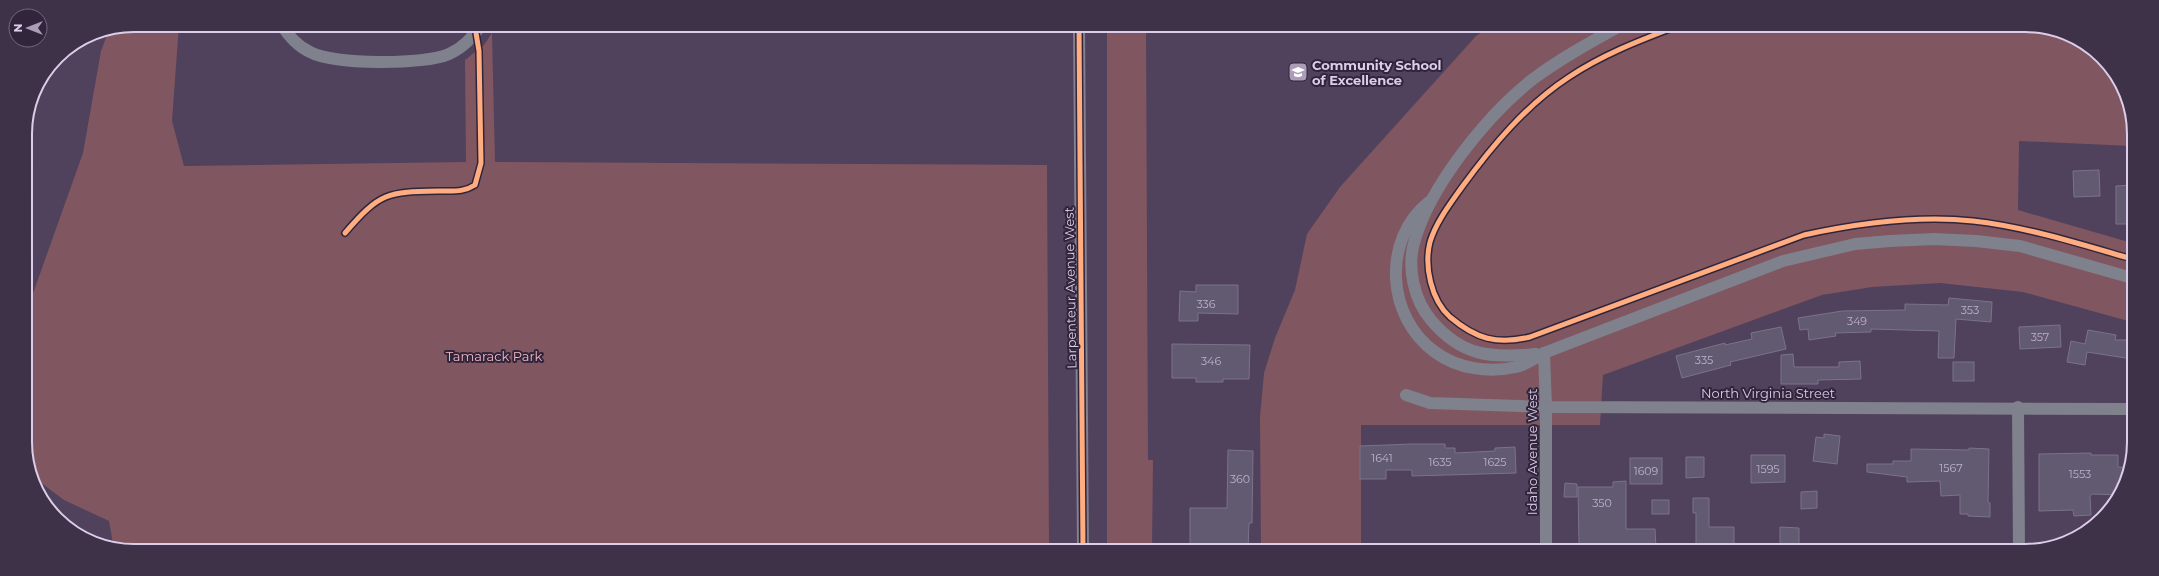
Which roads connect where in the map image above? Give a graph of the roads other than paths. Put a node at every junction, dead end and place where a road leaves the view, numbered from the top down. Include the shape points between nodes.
1 (288, 32) edge
2 (475, 32) edge
3 (1079, 32) edge
4 (1609, 32) edge
5 (1429, 202) junction
6 (2127, 277) edge
7 (1544, 353) junction
8 (1406, 395) dead end
9 (1546, 407) junction
10 (2018, 407) junction
11 (2127, 409) edge
12 (1083, 544) edge
13 (1546, 544) edge
14 (2019, 544) edge

1 - 2 street via 310,52 326,58 343,60 434,59 450,54 465,45
3 - 12 main road, Larpenteur Avenue West
4 - 5 street via 1563,58 1502,107 1464,151
5 - 7 street via 1413,244 1411,264 1415,291 1423,311 1450,340 1465,348 1492,356
5 - 7 street via 1416,212 1404,233 1396,265 1398,296 1413,328 1434,352 1453,363 1472,367 1493,370 1518,366
6 - 7 street via 2020,246 1934,240 1855,244 1783,261
7 - 9 street, Idaho Avenue West
8 - 9 street, North Virginia Street via 1430,404
9 - 10 street, North Virginia Street
9 - 13 street, Idaho Avenue West
10 - 11 street, North Virginia Street
10 - 14 street

